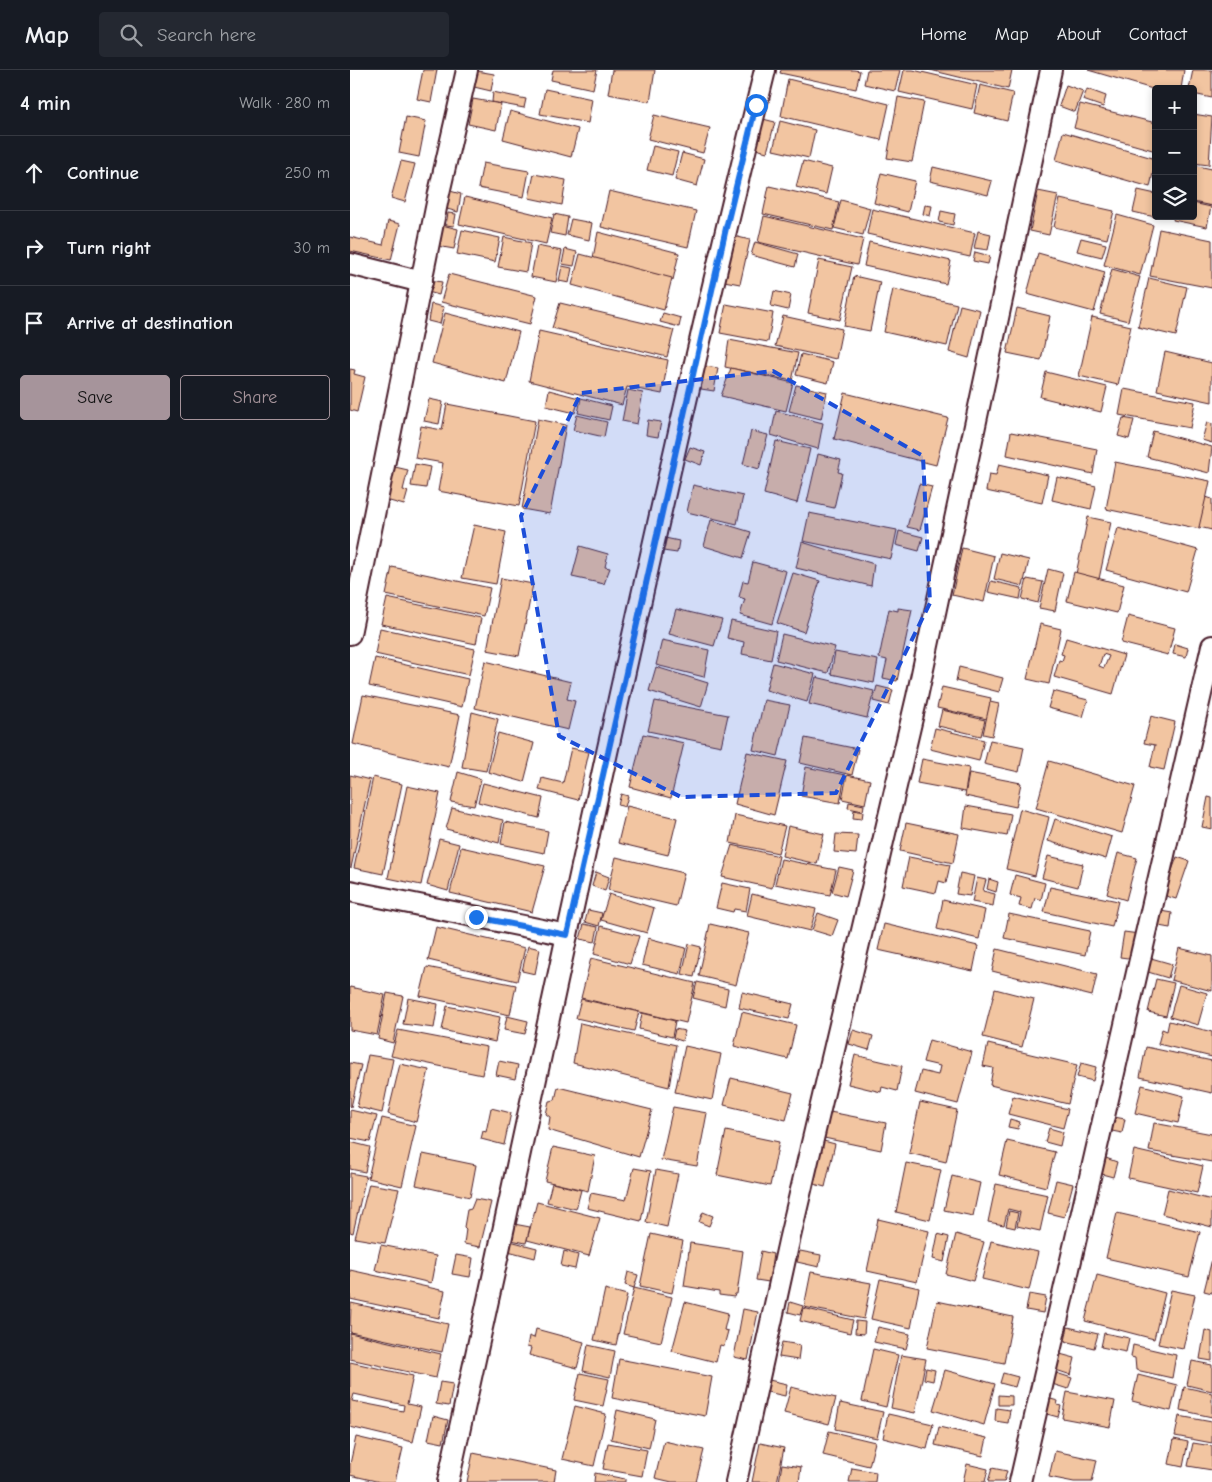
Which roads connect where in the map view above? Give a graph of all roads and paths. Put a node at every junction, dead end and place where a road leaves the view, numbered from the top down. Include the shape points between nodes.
1 (467, 70) edge
2 (765, 70) edge
3 (1051, 70) edge
4 (350, 264) edge
5 (422, 282) junction
6 (358, 549) edge
7 (350, 634) edge
8 (1212, 646) edge
9 (350, 891) edge
10 (567, 935) junction
11 (448, 1482) edge
12 (736, 1482) edge
13 (1020, 1482) edge

1 - 5 street
2 - 10 street via 726,228
3 - 12 street via 917,697 789,1241
4 - 5 street
5 - 6 street
6 - 7 street
8 - 13 street
9 - 10 street
10 - 11 street

